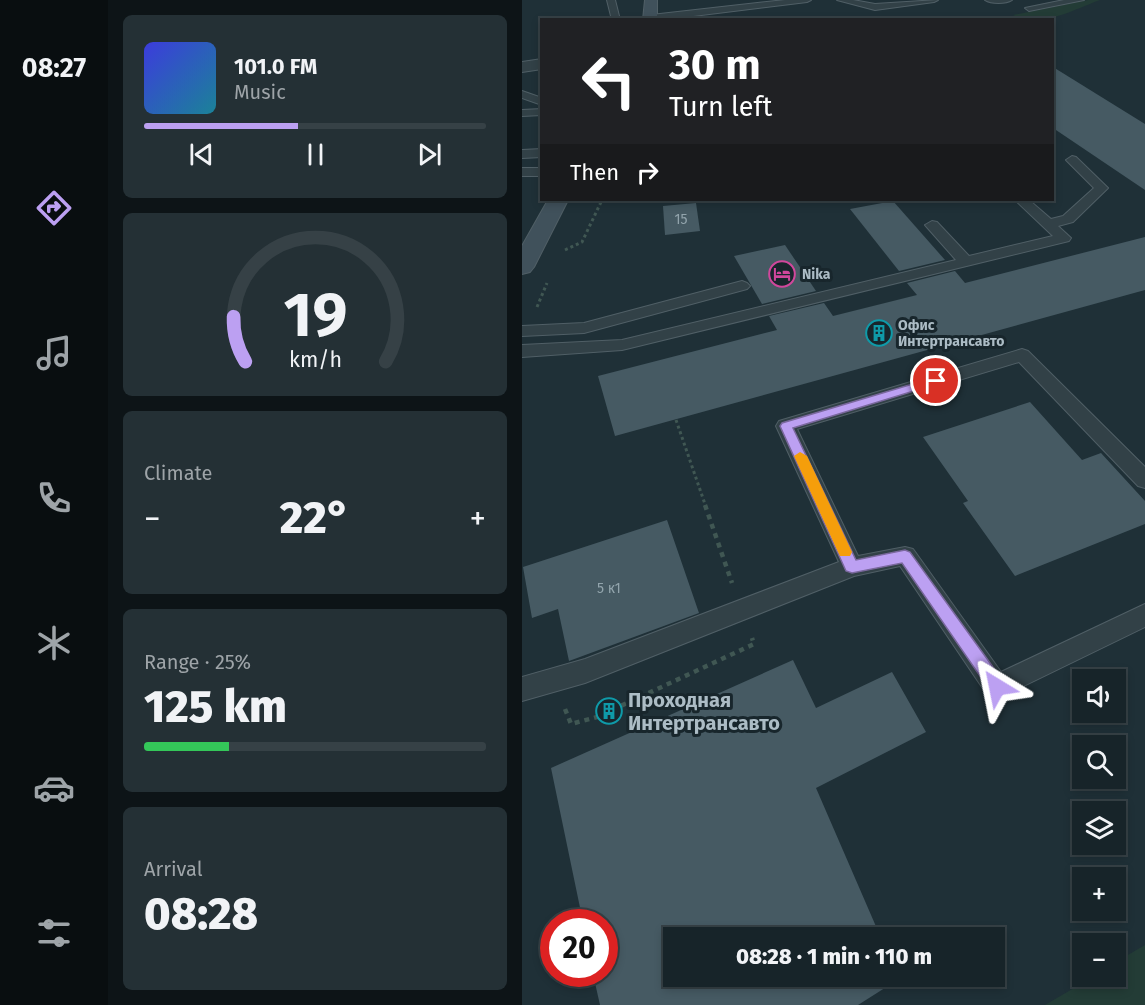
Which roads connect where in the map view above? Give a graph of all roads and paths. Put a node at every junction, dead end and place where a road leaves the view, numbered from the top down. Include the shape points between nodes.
1 (611, 0) edge
2 (651, 0) edge
3 (807, 0) edge
4 (841, 0) edge
5 (934, 0) edge
6 (989, 0) edge
7 (1008, 0) edge
8 (1080, 0) edge
9 (1030, 4) edge
10 (616, 18) edge
11 (650, 18) edge
12 (658, 18) edge
13 (540, 64) edge
14 (522, 67) edge
15 (522, 94) edge
16 (522, 100) edge
17 (540, 101) edge
18 (540, 109) edge
19 (540, 110) edge
20 (522, 111) edge
21 (540, 153) edge
22 (522, 154) edge
23 (1072, 160) dead end
24 (522, 172) edge
25 (540, 172) edge
26 (557, 201) edge
27 (602, 201) edge
28 (1023, 201) edge
29 (1049, 224) junction
30 (932, 225) dead end
31 (528, 243) edge
32 (565, 250) dead end
33 (966, 262) junction
34 (522, 267) edge
35 (549, 280) dead end
36 (742, 286) dead end
37 (525, 332) edge
38 (522, 351) edge
39 (1145, 480) edge
40 (852, 567) junction
41 (1145, 615) edge
42 (522, 689) edge

1 - 10 lane
2 - 11 main road
3 - 12 lane
4 - 5 lane via 875,7
6 - 7 lane
8 - 9 lane
13 - 14 street
15 - 17 lane
16 - 18 lane
19 - 20 lane
21 - 22 lane
23 - 29 lane via 1101,188 1068,219
24 - 25 lane
26 - 31 main road
27 - 32 path via 582,242
28 - 29 lane
29 - 33 lane via 1064,238
30 - 33 lane
31 - 34 main road
33 - 38 lane via 622,345
35 - 37 path
36 - 37 lane via 584,328
39 - 40 lane via 1022,355 786,426
40 - 41 lane via 905,556 997,687
40 - 42 lane via 585,671

